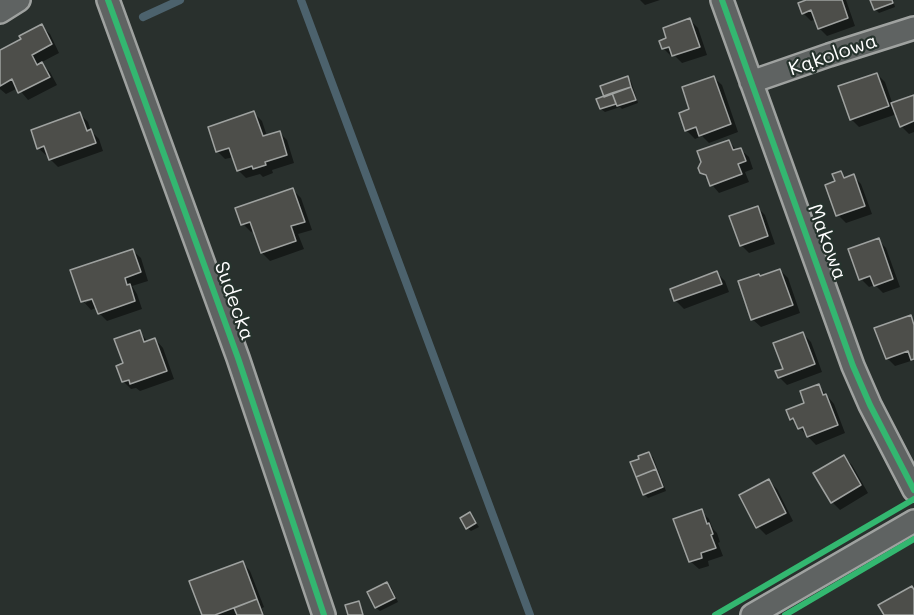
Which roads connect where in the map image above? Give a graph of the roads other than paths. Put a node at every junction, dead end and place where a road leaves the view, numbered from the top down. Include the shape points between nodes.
1 (19, 0) edge
2 (108, 0) edge
3 (722, 0) edge
4 (0, 12) edge
5 (914, 28) edge
6 (752, 82) junction
7 (914, 490) edge
8 (914, 521) edge
9 (324, 615) edge
10 (752, 615) edge

1 - 4 street
2 - 9 street, Sudecka via 238,358
3 - 6 street, Makowa
5 - 6 street, Kąkolowa
6 - 7 street, Makowa via 854,366
8 - 10 street

